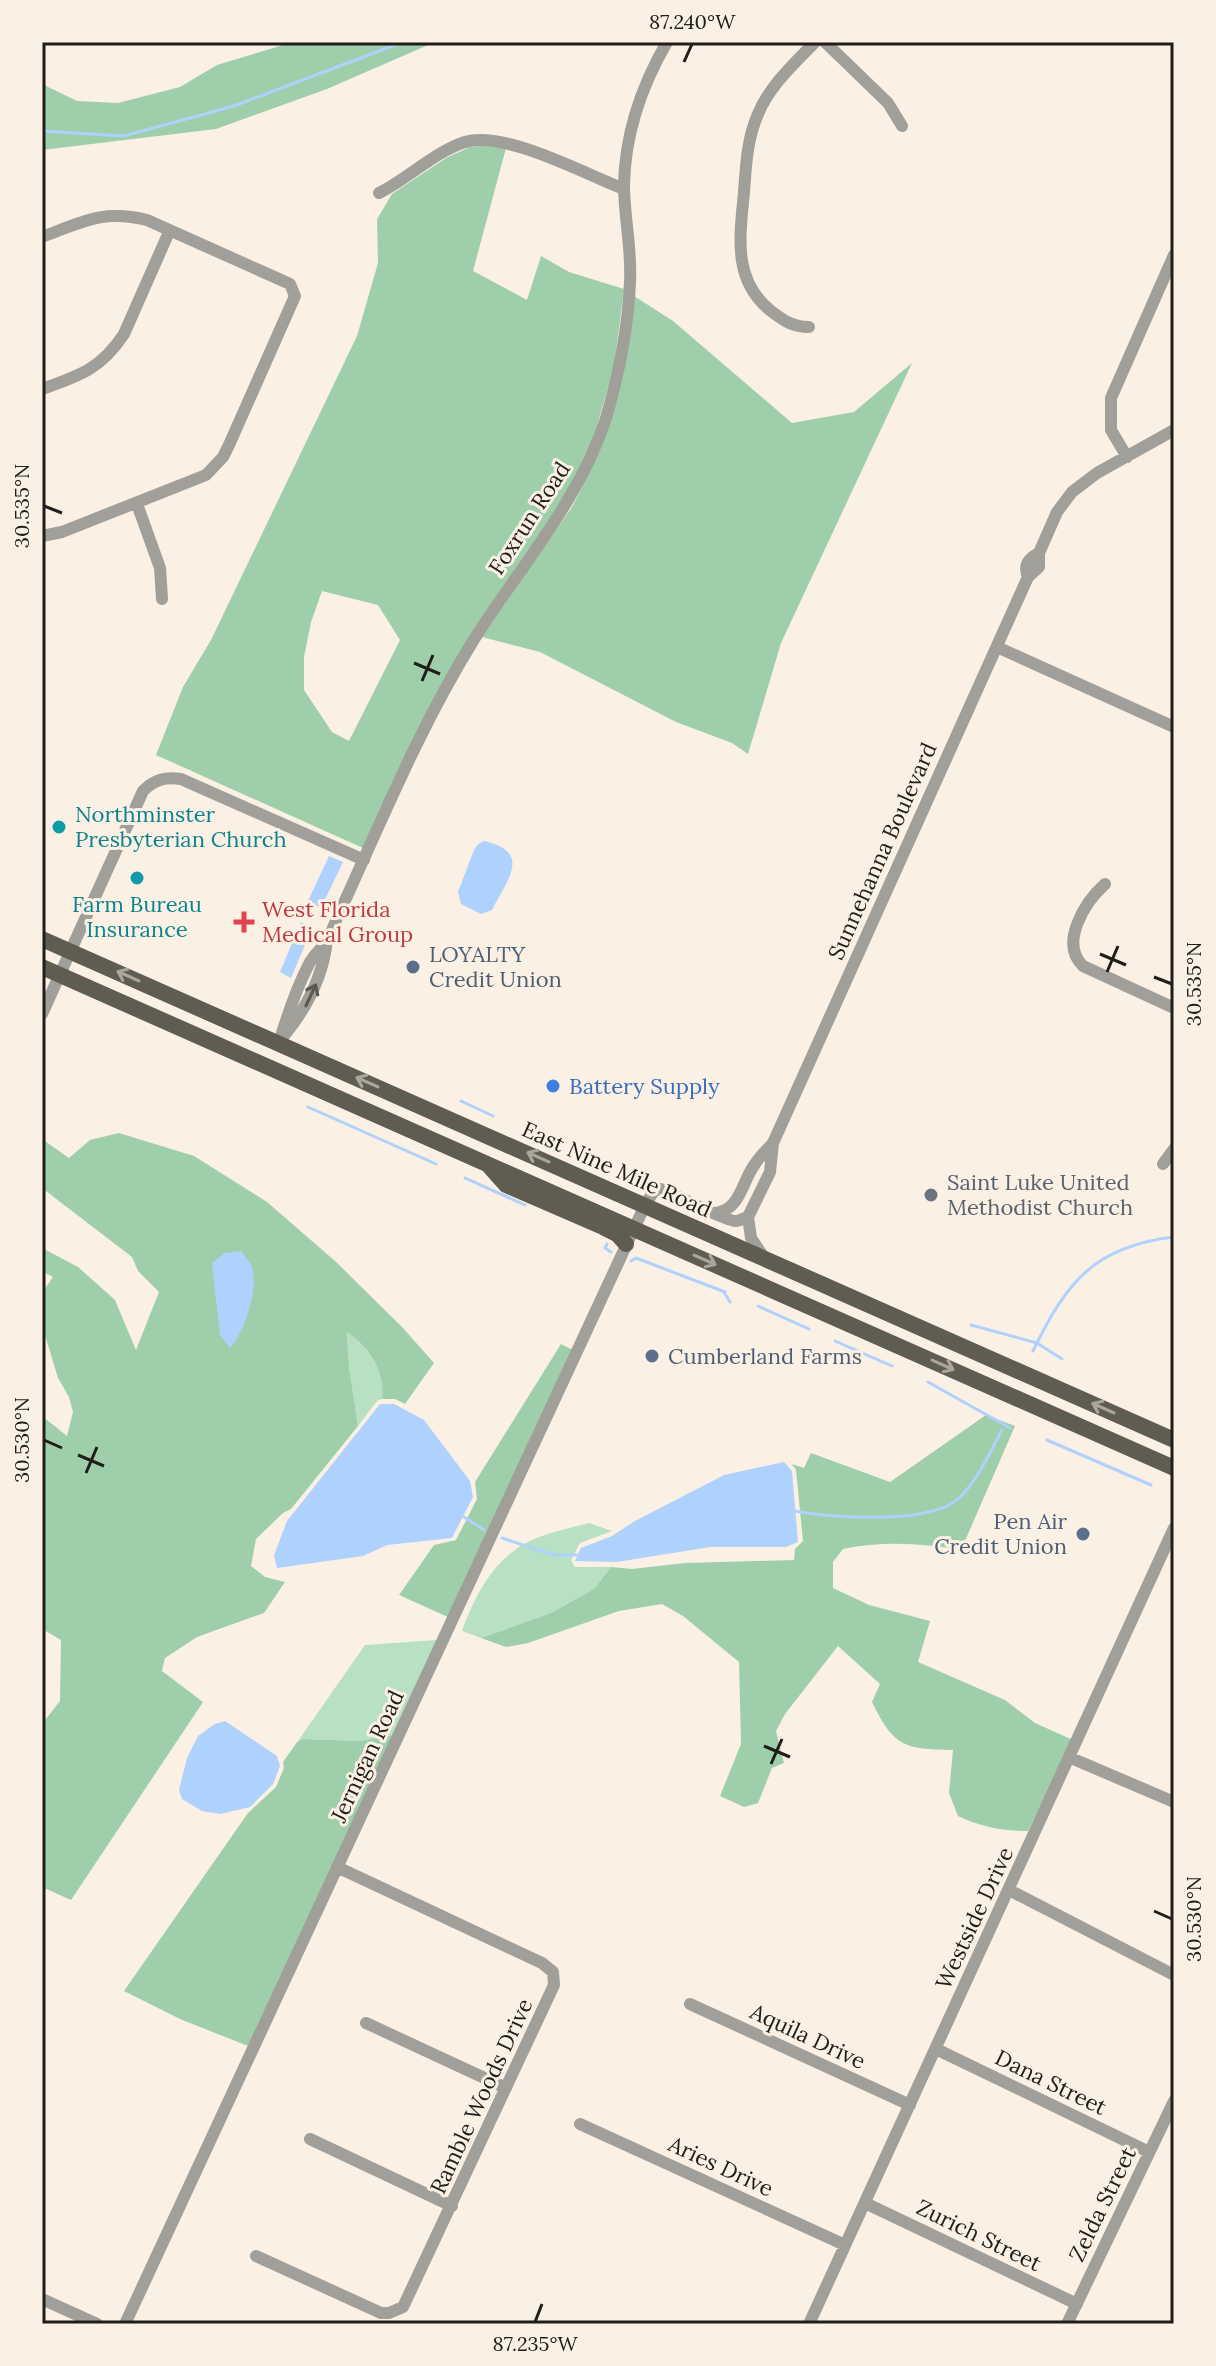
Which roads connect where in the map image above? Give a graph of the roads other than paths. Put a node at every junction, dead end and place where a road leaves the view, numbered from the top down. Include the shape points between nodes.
1 (667, 42) edge
2 (815, 42) edge
3 (825, 42) edge
4 (902, 126) dead end
5 (624, 189) junction
6 (379, 193) dead end
7 (169, 232) junction
8 (42, 237) edge
9 (1174, 255) edge
10 (809, 327) dead end
11 (42, 389) edge
12 (1174, 430) edge
13 (1127, 457) junction
14 (137, 504) junction
15 (42, 536) edge
16 (162, 599) dead end
17 (997, 647) junction
18 (1174, 727) edge
19 (364, 860) junction
20 (1105, 884) dead end
21 (42, 939) edge
22 (70, 951) junction
23 (42, 967) edge
24 (60, 975) junction
25 (98, 992) junction
26 (1174, 1008) edge
27 (42, 1014) edge
28 (279, 1043) junction
29 (773, 1143) junction
30 (1174, 1149) edge
31 (463, 1152) junction
32 (485, 1162) junction
33 (1163, 1164) dead end
34 (645, 1205) junction
35 (716, 1213) junction
36 (748, 1217) junction
37 (634, 1228) junction
38 (626, 1244) junction
39 (765, 1259) junction
40 (861, 1301) junction
41 (1174, 1440) edge
42 (1174, 1468) edge
43 (1174, 1528) edge
44 (1071, 1758) junction
45 (1174, 1802) edge
46 (337, 1867) junction
47 (1009, 1890) junction
48 (1174, 1975) edge
49 (690, 2004) dead end
50 (366, 2023) dead end
51 (936, 2049) junction
52 (506, 2088) junction
53 (1174, 2101) edge
54 (910, 2105) junction
55 (580, 2124) dead end
56 (310, 2139) dead end
57 (1149, 2152) junction
58 (865, 2203) junction
59 (452, 2206) junction
60 (845, 2245) junction
61 (256, 2256) dead end
62 (42, 2299) edge
63 (1077, 2304) junction
64 (97, 2324) edge
65 (125, 2324) edge
66 (809, 2324) edge
67 (1067, 2324) edge

1 - 5 street, Foxrun Road via 636,109
2 - 10 street via 770,91 754,123 740,247 743,272 754,295 786,322
3 - 4 street via 888,103
5 - 6 street via 511,143 477,140 444,152
5 - 19 street, Foxrun Road via 630,237 627,325 598,440 567,504 460,664
7 - 8 street via 147,220 109,214
7 - 11 street via 113,350 91,370
7 - 14 street via 290,284 295,296 223,457 206,475
9 - 13 street via 1111,398 1111,430
12 - 13 street, Sunnehanna Boulevard
13 - 17 street, Sunnehanna Boulevard via 1084,481 1057,512 1039,553 1028,561 1028,577
14 - 15 street
14 - 16 street via 160,568
17 - 18 street
17 - 29 street, Sunnehanna Boulevard
19 - 22 street via 181,779 163,778 143,791
19 - 28 street, Foxrun Road via 327,940 322,970 301,1016
20 - 26 street via 1087,903 1073,937 1073,953 1083,966
21 - 22 main road, East Nine Mile Road
22 - 24 street
28 -> 22 main road, East Nine Mile Road
23 - 24 main road
24 - 25 main road
24 - 27 street
25 - 28 main road via 119,993 241,1047
25 - 31 main road
28 - 31 main road via 303,1074
34 -> 28 main road, East Nine Mile Road
29 - 35 street, Sunnehanna Boulevard via 753,1167 734,1205
29 - 36 street, Sunnehanna Boulevard via 770,1172
30 - 33 street
31 - 32 main road
32 - 37 main road
32 - 38 main road via 506,1185 603,1227
34 - 35 street via 661,1189
34 - 37 street, Jernigan Road
34 - 39 main road, East Nine Mile Road
35 - 36 street via 735,1222
36 - 39 street via 751,1238
37 - 38 street, Jernigan Road
37 - 40 main road via 646,1221 668,1224 835,1299
37 -> 42 main road
38 - 46 street, Jernigan Road
39 - 40 main road, East Nine Mile Road
41 -> 40 main road, East Nine Mile Road
43 - 44 street, Westside Drive
44 - 45 street
44 - 47 street, Westside Drive
46 - 52 street, Ramble Woods Drive via 549,1967 554,1985
46 - 65 street, Jernigan Road
47 - 48 street
47 - 51 street, Westside Drive
49 - 54 street, Aquila Drive
50 - 52 street
51 - 54 street, Westside Drive
51 - 57 street, Dana Street
52 - 59 street, Ramble Woods Drive
53 - 57 street, Zelda Street
54 - 58 street, Westside Drive
55 - 60 street, Aries Drive
56 - 59 street
57 - 63 street, Zelda Street
58 - 60 street, Westside Drive
58 - 63 street, Zurich Street
59 - 61 street, Ramble Woods Drive via 407,2302 397,2311 381,2313
60 - 66 street, Westside Drive
62 - 64 street
63 - 67 street, Zelda Street

